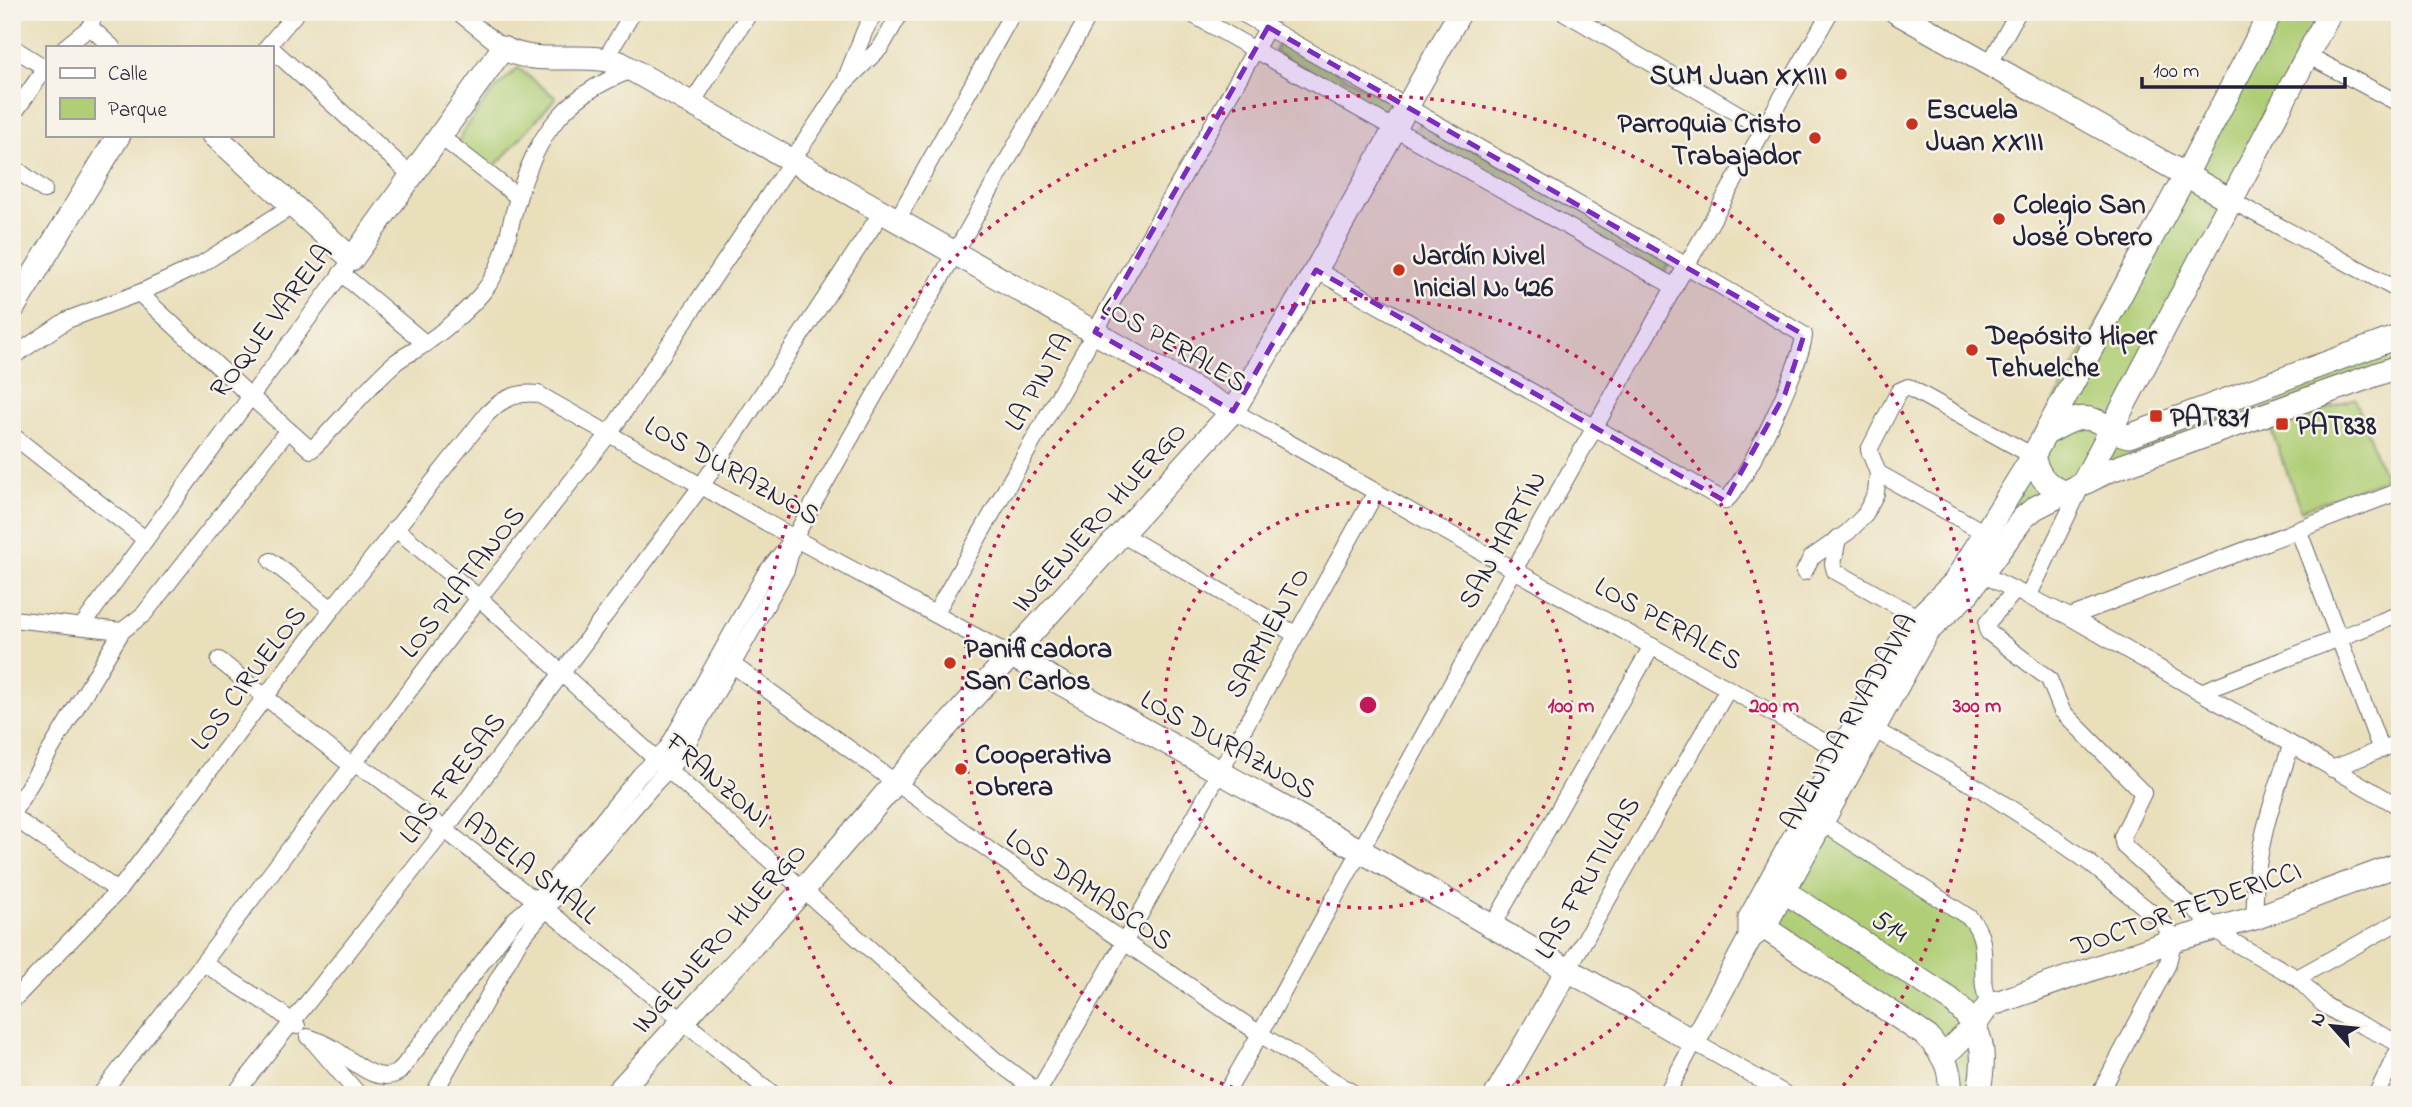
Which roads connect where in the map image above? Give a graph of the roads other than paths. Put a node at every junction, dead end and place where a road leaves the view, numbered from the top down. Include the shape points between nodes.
1 (297, 12) edge
2 (458, 12) edge
3 (633, 12) edge
4 (750, 12) edge
5 (875, 12) edge
6 (901, 12) edge
7 (1013, 12) edge
8 (1091, 12) edge
9 (1188, 12) edge
10 (1240, 12) edge
11 (1460, 12) edge
12 (1564, 12) edge
13 (1830, 12) edge
14 (1896, 12) edge
15 (2018, 12) edge
16 (2270, 12) edge
17 (2330, 12) edge
18 (93, 20) edge
19 (1268, 27) junction
20 (66, 46) edge
21 (112, 46) edge
22 (270, 46) edge
23 (12, 47) edge
24 (503, 48) junction
25 (1256, 50) junction
26 (273, 51) edge
27 (2307, 55) junction
28 (606, 58) junction
29 (1989, 65) junction
30 (46, 67) edge
31 (46, 69) edge
32 (634, 70) junction
33 (844, 83) junction
34 (692, 103) junction
35 (2400, 104) edge
36 (1407, 106) junction
37 (12, 116) edge
38 (1394, 128) junction
39 (1764, 129) junction
40 (118, 136) edge
41 (215, 136) edge
42 (441, 137) junction
43 (791, 162) junction
44 (12, 166) edge
45 (412, 176) junction
46 (2185, 176) junction
47 (44, 190) dead end
48 (518, 197) junction
49 (2232, 201) junction
50 (292, 206) junction
51 (890, 216) junction
52 (955, 252) junction
53 (1685, 265) junction
54 (347, 266) junction
55 (1316, 270) junction
56 (1674, 286) junction
57 (2400, 291) edge
58 (139, 293) junction
59 (12, 310) edge
60 (1095, 332) junction
61 (2400, 336) edge
62 (426, 344) junction
63 (12, 357) edge
64 (2400, 366) edge
65 (526, 392) joint
66 (250, 396) junction
67 (1233, 411) junction
68 (1593, 427) junction
69 (2111, 429) junction
70 (288, 430) junction
71 (609, 433) junction
72 (12, 435) edge
73 (2045, 435) junction
74 (2033, 456) junction
75 (1878, 473) junction
76 (702, 485) junction
77 (2074, 487) junction
78 (2400, 491) edge
79 (1376, 492) junction
80 (395, 528) junction
81 (2298, 529) junction
82 (1985, 533) junction
83 (1121, 534) junction
84 (794, 538) junction
85 (1838, 538) junction
86 (145, 539) junction
87 (271, 561) dead end
88 (1514, 570) junction
89 (1804, 572) dead end
90 (1982, 574) junction
91 (2021, 594) junction
92 (480, 598) junction
93 (332, 609) junction
94 (935, 614) junction
95 (2400, 614) edge
96 (2070, 617) junction
97 (1919, 618) junction
98 (13, 620) edge
99 (82, 626) junction
100 (122, 631) junction
101 (1295, 634) junction
102 (2339, 637) junction
103 (1652, 646) junction
104 (1012, 656) junction
105 (219, 660) dead end
106 (733, 665) junction
107 (562, 673) junction
108 (1728, 689) junction
109 (2201, 692) junction
110 (266, 696) junction
111 (1873, 729) junction
112 (2400, 743) edge
113 (2291, 746) junction
114 (2381, 750) junction
115 (1849, 755) junction
116 (354, 765) junction
117 (662, 765) junction
118 (2332, 769) junction
119 (1218, 771) junction
120 (897, 782) junction
121 (2400, 807) edge
122 (12, 815) edge
123 (1821, 822) junction
124 (444, 831) junction
125 (1361, 851) junction
126 (1800, 863) junction
127 (2400, 864) edge
128 (1777, 886) junction
129 (804, 889) junction
130 (118, 891) junction
131 (540, 905) junction
132 (1813, 910) junction
133 (2255, 918) junction
134 (2400, 921) edge
135 (1493, 925) junction
136 (1755, 928) junction
137 (2216, 929) junction
138 (2174, 940) junction
139 (1124, 943) junction
140 (203, 963) junction
141 (1568, 969) junction
142 (2297, 978) junction
143 (12, 1001) edge
144 (1990, 1003) junction
145 (291, 1020) junction
146 (682, 1021) junction
147 (1975, 1025) junction
148 (1260, 1034) junction
149 (308, 1037) junction
150 (1695, 1042) junction
151 (2400, 1045) edge
152 (1944, 1056) junction
153 (1040, 1093) edge
154 (100, 1095) edge
155 (234, 1095) edge
156 (359, 1095) edge
157 (433, 1095) edge
158 (615, 1095) edge
159 (774, 1095) edge
160 (1224, 1095) edge
161 (1356, 1095) edge
162 (1496, 1095) edge
163 (1666, 1095) edge
164 (1787, 1095) edge
165 (1950, 1095) edge
166 (1978, 1095) edge
167 (2099, 1095) edge
168 (2376, 1095) edge

1 - 22 street
2 - 24 street, LOS PERALES
3 - 28 street
4 - 34 street
5 - 33 street, LOS PLATANOS
6 - 33 street, LOS PLATANOS via 881,47
7 - 51 street, LAS FRESAS
8 - 52 street
9 - 25 street
10 - 19 street
11 - 36 main road, INGENIERO HUERGO
12 - 39 street
13 - 39 street, SAN MARTÍN
14 - 29 main road
15 - 29 street
16 - 46 main road, AVENIDA RIVADAVIA
17 - 27 main road
18 - 20 street
18 - 21 street
19 - 25 street, LA PINTA
19 - 36 street
23 - 30 street
24 - 28 main road, LOS PERALES via 527,56
24 - 42 main road, ROQUE VARELA
25 - 38 street
25 - 60 street, LA PINTA
26 - 45 street
27 - 35 street
27 - 49 main road
28 - 32 main road, LOS PERALES
29 - 46 main road
31 - 37 street
32 - 34 main road, LOS PERALES
32 - 48 street via 586,92 565,109 541,141
33 - 43 street, LOS PLATANOS
34 - 43 main road, LOS PERALES
36 - 38 main road, INGENIERO HUERGO
36 - 53 street
38 - 55 main road, INGENIERO HUERGO
38 - 56 street
39 - 53 street, SAN MARTÍN
40 - 59 main road
41 - 50 main road
42 - 45 main road, ROQUE VARELA
42 - 48 street
43 - 51 main road, LOS PERALES
43 - 71 street, LOS PLATANOS
44 - 47 street
45 - 54 main road, ROQUE VARELA
46 - 49 main road
46 - 73 main road, AVENIDA RIVADAVIA
48 - 62 street via 501,264 492,280
49 - 57 street
49 - 69 main road
50 - 54 main road
50 - 58 street via 200,265
51 - 52 main road, LOS PERALES
51 - 76 street, LAS FRESAS
52 - 60 main road, LOS PERALES
52 - 84 street
53 - 56 street, SAN MARTÍN
53 - 68 street via 1804,335 1785,394 1742,480 1725,501
54 - 62 street
54 - 66 street, ROQUE VARELA
55 - 67 main road, INGENIERO HUERGO
55 - 68 street
56 - 68 street, SAN MARTÍN
58 - 63 street via 66,320
58 - 66 street
60 - 67 main road, LOS PERALES
60 - 94 street, LA PINTA
61 - 69 main road via 2129,436
62 - 70 street via 372,383 311,450
64 - 77 main road, AVENIDA RIVADAVIA
65 - 71 street, LOS DURAZNOS via 538,394
65 - 80 street, LOS CIRUELOS via 496,404
66 - 70 street
66 - 86 street, ROQUE VARELA
67 - 79 street, LOS PERALES
67 - 83 main road, INGENIERO HUERGO
68 - 88 street, SAN MARTÍN
69 - 73 main road via 2099,420 2075,418
69 - 77 main road
70 - 100 street via 144,614
71 - 76 street, LOS DURAZNOS
71 - 92 street, LOS PLATANOS
72 - 86 street
73 - 74 main road, AVENIDA RIVADAVIA
74 - 75 street via 1908,387 1899,391 1870,450
74 - 77 main road via 2036,469 2053,487
74 - 82 main road, AVENIDA RIVADAVIA
75 - 82 street
75 - 85 street via 1876,493 1864,516
76 - 84 street, LOS DURAZNOS
76 - 107 street, LAS FRESAS
77 - 90 main road, AVENIDA RIVADAVIA via 2022,518
77 - 91 street
78 - 81 street
79 - 88 street, LOS PERALES
79 - 101 street, SARMIENTO
80 - 92 street, FRANZONI
80 - 93 street, LOS CIRUELOS
81 - 96 street
81 - 102 street
82 - 97 main road, AVENIDA RIVADAVIA via 1954,583
83 - 101 street
83 - 104 main road, INGENIERO HUERGO
84 - 94 street, LOS DURAZNOS
84 - 106 street via 786,570
84 - 117 street via 765,574
85 - 89 street via 1811,558
85 - 97 street via 1835,570
86 - 99 street, ROQUE VARELA
87 - 93 street
88 - 103 street, LOS PERALES
88 - 125 street, SAN MARTÍN
90 - 91 street
90 - 111 main road, AVENIDA RIVADAVIA via 1955,608 1927,632
91 - 96 street
91 - 137 street via 1987,623 1988,632 2049,679 2062,711 2143,793 2122,837 2124,846
92 - 107 street, FRANZONI
92 - 116 street, LOS PLATANOS
93 - 110 street, LOS CIRUELOS
94 - 104 street, LOS DURAZNOS
95 - 102 street
96 - 109 street
97 - 115 main road, AVENIDA RIVADAVIA via 1905,635
98 - 99 street
99 - 100 street
100 - 122 street
101 - 119 street, SARMIENTO
102 - 109 street
102 - 114 street
103 - 108 street, LOS PERALES
103 - 135 street
104 - 119 main road, LOS DURAZNOS
104 - 120 main road, INGENIERO HUERGO
105 - 110 street, ADELA SMALL
106 - 117 street via 679,758
106 - 120 street, LOS DAMASCOS
107 - 117 street, FRANZONI
107 - 124 street, LAS FRESAS
108 - 115 street, LOS PERALES
108 - 141 street, LAS FRUTILLAS
109 - 113 street
110 - 116 street, ADELA SMALL
110 - 130 street, LOS CIRUELOS
111 - 115 main road, AVENIDA RIVADAVIA
111 - 138 street via 2036,825 2163,922
112 - 114 street
113 - 118 street
113 - 133 street via 2266,824 2254,895
114 - 118 street
115 - 123 main road, AVENIDA RIVADAVIA
115 - 128 main road, AVENIDA RIVADAVIA
116 - 124 street, ADELA SMALL via 373,774
116 - 140 street, LOS PLATANOS
117 - 129 street, FRANZONI
117 - 131 street
118 - 121 street
119 - 125 main road, LOS DURAZNOS
119 - 139 street, SARMIENTO
120 - 129 main road, INGENIERO HUERGO
120 - 139 street, LOS DAMASCOS
122 - 130 street
123 - 126 main road, AVENIDA RIVADAVIA
123 - 144 street via 1970,918 1981,935 1984,987
124 - 131 street, ADELA SMALL
124 - 145 street, LAS FRESAS
125 - 135 main road, LOS DURAZNOS
125 - 148 street, SAN MARTÍN
126 - 128 main road, AVENIDA RIVADAVIA
126 - 132 main road via 1800,881
127 - 133 main road, DOCTOR FEDERICCI
128 - 132 main road, 514
128 - 136 main road, AVENIDA RIVADAVIA
129 - 146 main road, INGENIERO HUERGO
129 - 153 street, FRANZONI via 995,1060
130 - 143 street, LOS CIRUELOS
131 - 146 street, ADELA SMALL
131 - 149 street via 515,919 393,1076 369,1072
131 - 157 street
132 - 147 main road, 514 via 1951,1000
133 - 137 main road, DOCTOR FEDERICCI
134 - 142 street
135 - 141 main road, LOS DURAZNOS
136 - 150 main road, AVENIDA RIVADAVIA
136 - 152 main road via 1928,1037
137 - 138 main road, DOCTOR FEDERICCI
137 - 142 street
138 - 144 main road, DOCTOR FEDERICCI
138 - 167 street via 2167,966
139 - 148 street, LOS DAMASCOS
139 - 153 street, SARMIENTO
140 - 145 street
140 - 154 street, LOS PLATANOS
141 - 150 main road, LOS DURAZNOS
141 - 162 main road, LAS FRUTILLAS
142 - 151 street via 2323,1004
144 - 147 main road
145 - 149 street
145 - 155 street, LAS FRESAS
146 - 158 main road, INGENIERO HUERGO
146 - 159 street, ADELA SMALL
147 - 152 main road
147 - 166 main road via 1982,1043
148 - 160 street, SAN MARTÍN
148 - 161 street, LOS DAMASCOS
149 - 156 street
150 - 163 street
150 - 164 street, LOS DURAZNOS
151 - 168 street
152 - 165 main road

